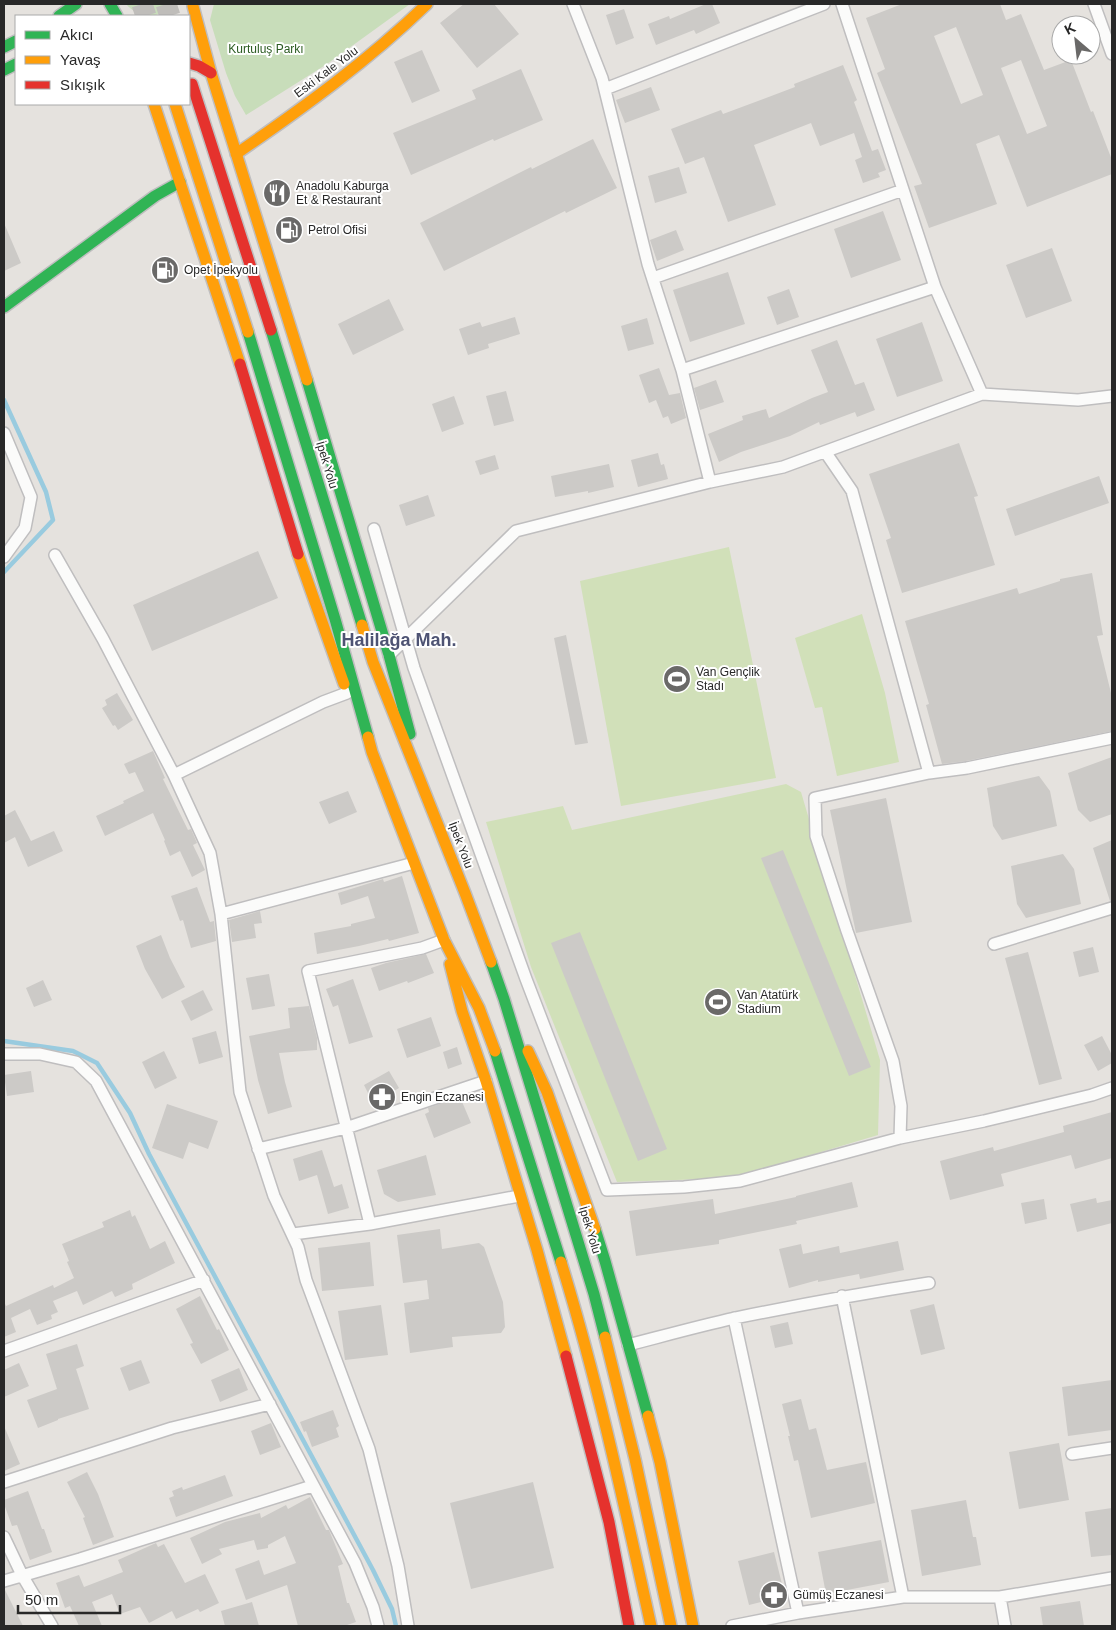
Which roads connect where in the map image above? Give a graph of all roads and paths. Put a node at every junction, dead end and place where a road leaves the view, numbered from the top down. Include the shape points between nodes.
1 (76, 4) edge
2 (110, 4) edge
3 (427, 4) edge
4 (574, 4) edge
5 (824, 4) edge
6 (842, 4) edge
7 (1094, 4) edge
8 (193, 5) edge
9 (60, 15) edge
10 (117, 15) edge
11 (1112, 54) edge
12 (190, 63) edge
13 (210, 73) junction
14 (192, 84) dead end
15 (605, 89) junction
16 (154, 105) edge
17 (175, 105) edge
18 (236, 154) junction
19 (180, 182) junction
20 (903, 190) junction
21 (653, 278) junction
22 (935, 287) junction
23 (4, 307) edge
24 (682, 370) junction
25 (982, 394) junction
26 (1112, 396) edge
27 (4, 433) edge
28 (826, 453) junction
29 (710, 482) junction
30 (374, 529) dead end
31 (55, 555) dead end
32 (4, 557) edge
33 (406, 640) junction
34 (390, 655) junction
35 (347, 693) junction
36 (1112, 738) edge
37 (372, 752) junction
38 (929, 773) junction
39 (174, 775) junction
40 (427, 796) junction
41 (414, 863) junction
42 (1112, 908) edge
43 (221, 914) junction
44 (444, 940) junction
45 (994, 944) dead end
46 (504, 999) junction
47 (4, 1054) edge
48 (486, 1081) junction
49 (1112, 1088) edge
50 (346, 1128) junction
51 (900, 1138) junction
52 (258, 1149) junction
53 (519, 1196) junction
54 (370, 1224) junction
55 (293, 1234) junction
56 (204, 1280) junction
57 (929, 1283) dead end
58 (842, 1296) junction
59 (734, 1318) junction
60 (628, 1345) junction
61 (4, 1351) edge
62 (270, 1404) junction
63 (1112, 1448) edge
64 (1072, 1454) dead end
65 (4, 1482) edge
66 (312, 1486) junction
67 (4, 1537) edge
68 (22, 1575) junction
69 (1112, 1578) edge
70 (4, 1581) edge
71 (903, 1596) junction
72 (1000, 1597) junction
73 (798, 1613) junction
74 (52, 1626) edge
75 (378, 1626) edge
76 (408, 1626) edge
77 (629, 1626) edge
78 (651, 1626) edge
79 (670, 1626) edge
80 (693, 1626) edge
81 (732, 1626) edge
82 (1005, 1626) edge

1 - 9 main road
2 - 10 main road
3 - 18 main road, Eski Kale Yolu via 346,77
4 - 15 street
5 - 15 street
6 - 20 street
7 - 11 street
8 - 13 main road
12 - 13 main road
13 - 18 main road
14 - 40 main road, İpek Yolu via 373,662
15 - 21 street
16 - 19 main road
17 - 37 main road via 262,375
18 - 34 main road
19 - 23 main road via 155,196
19 - 35 main road via 301,563
20 - 21 street
20 - 22 street
21 - 24 street
22 - 24 street
22 - 25 street
24 - 29 street
25 - 26 street via 1078,400
25 - 28 street
27 - 32 street via 31,497 25,528
28 - 29 street via 783,467
28 - 38 street via 852,491
29 - 33 street via 516,531
30 - 33 street
31 - 39 street
33 - 34 street
33 - 51 street via 526,979 607,1190 684,1188 740,1181
34 - 40 main road
35 - 37 main road
35 - 39 street
36 - 38 street
37 - 41 main road
38 - 51 street via 815,798 816,836 893,1061 900,1106
39 - 43 street via 210,853
40 - 46 main road, İpek Yolu
41 - 43 street
41 - 44 main road
42 - 45 street
43 - 52 street via 240,1092
44 - 48 main road via 462,1011
44 - 50 street via 422,948 308,971
44 - 78 main road via 483,1018 504,1072 542,1195 612,1447
46 - 60 main road via 547,1092 579,1181
46 - 79 main road, İpek Yolu via 594,1294 635,1459
47 - 56 street via 40,1054 76,1062 96,1081
48 - 50 street
48 - 53 main road
49 - 51 street via 1047,1106
50 - 52 street
50 - 54 street
52 - 55 street via 274,1196
53 - 54 street
53 - 77 main road via 583,1417 609,1522
54 - 55 street
55 - 76 street via 306,1280 369,1449 398,1566
56 - 61 street
56 - 62 street
57 - 58 street
58 - 59 street
58 - 71 street
59 - 60 street
59 - 73 street
60 - 80 main road via 660,1462
62 - 65 street via 172,1428
62 - 66 street
63 - 64 street
66 - 68 street
66 - 75 street via 355,1563
67 - 68 street
68 - 70 street
68 - 74 street
69 - 72 street
71 - 72 street
71 - 73 street
72 - 82 street
73 - 81 street

